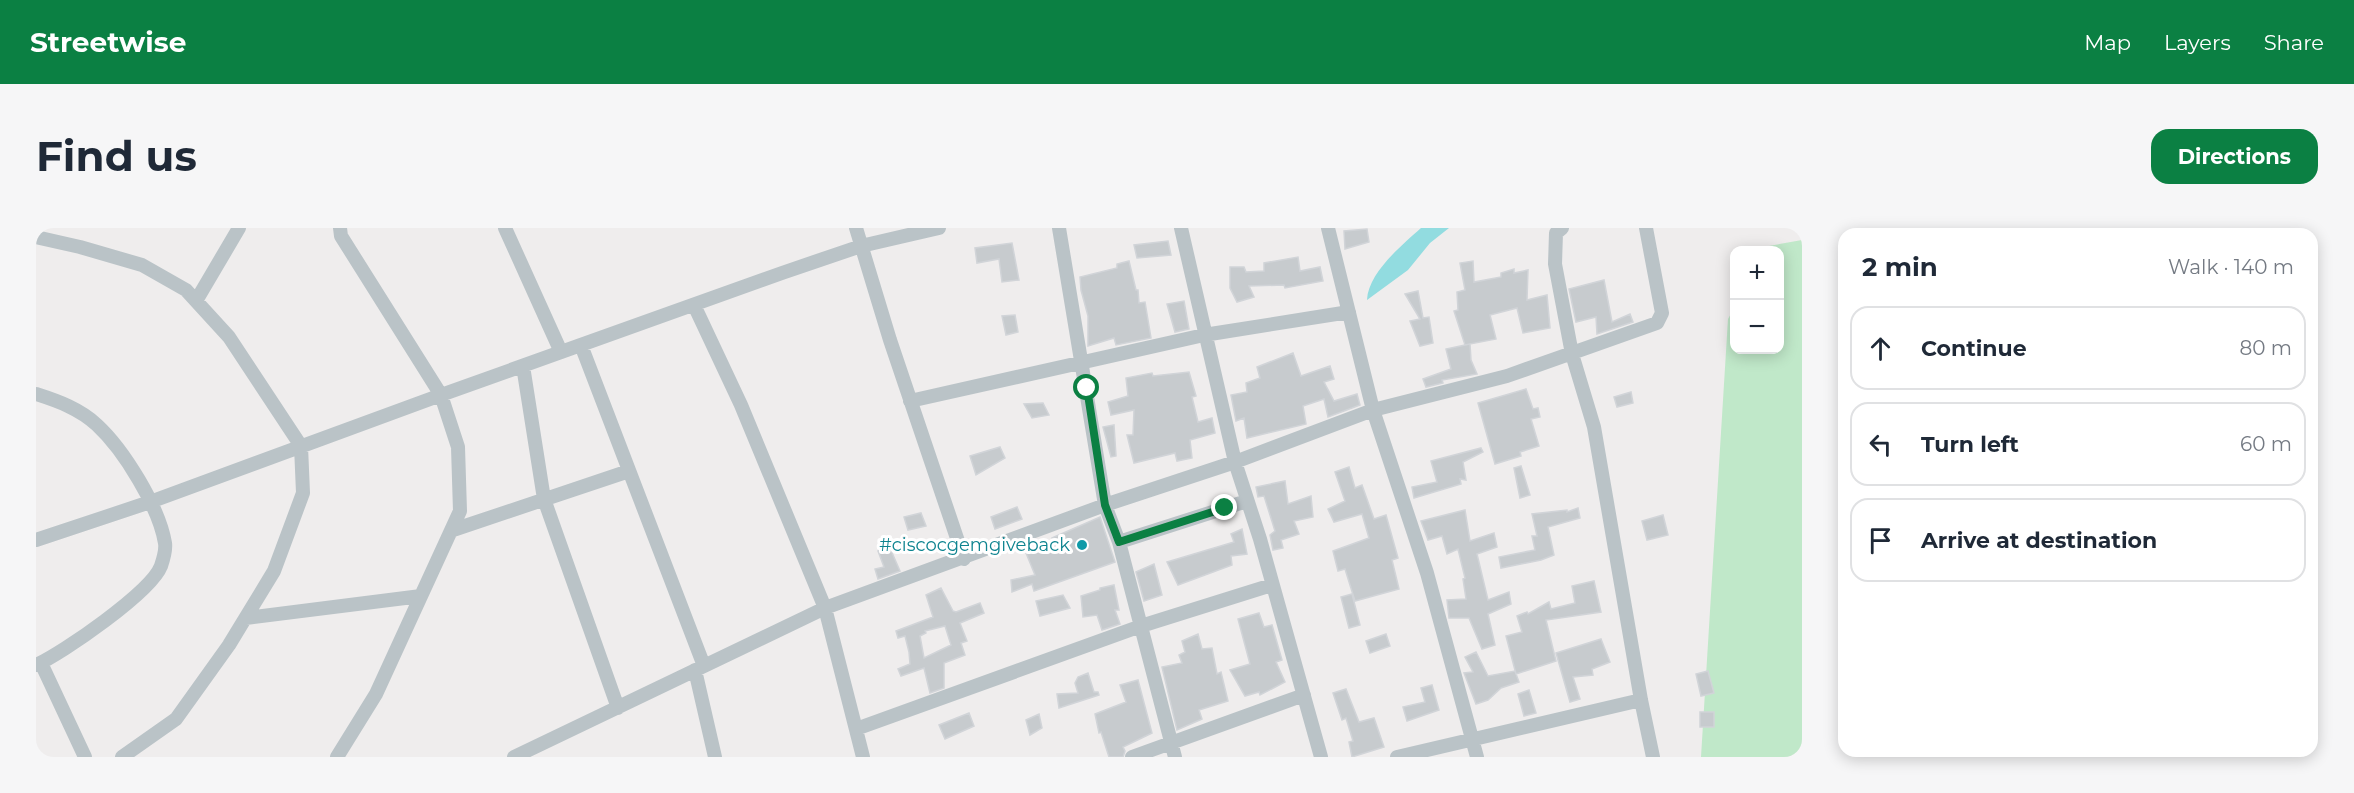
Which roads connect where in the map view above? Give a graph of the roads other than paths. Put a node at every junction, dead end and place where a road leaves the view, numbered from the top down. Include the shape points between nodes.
1 (239, 228) edge
2 (340, 228) edge
3 (505, 228) edge
4 (856, 228) edge
5 (939, 228) edge
6 (1059, 228) edge
7 (1181, 228) edge
8 (1328, 228) edge
9 (1563, 228) edge
10 (1646, 228) edge
11 (36, 237) edge
12 (861, 246) junction
13 (196, 301) junction
14 (694, 305) junction
15 (1349, 312) junction
16 (1204, 335) junction
17 (581, 345) junction
18 (561, 352) junction
19 (1572, 354) junction
20 (1083, 364) junction
21 (523, 366) junction
22 (36, 394) edge
23 (441, 395) junction
24 (910, 401) junction
25 (1373, 410) junction
26 (301, 446) junction
27 (1235, 462) junction
28 (629, 471) junction
29 (544, 499) junction
30 (1247, 501) junction
31 (150, 502) junction
32 (1105, 505) junction
33 (453, 530) junction
34 (36, 540) edge
35 (1119, 542) junction
36 (964, 559) junction
37 (1272, 585) junction
38 (421, 596) junction
39 (825, 608) junction
40 (246, 618) junction
41 (1141, 626) junction
42 (39, 664) edge
43 (700, 668) junction
44 (1304, 695) junction
45 (1641, 700) junction
46 (618, 708) junction
47 (856, 729) junction
48 (1472, 740) junction
49 (1171, 743) junction
50 (85, 757) edge
51 (122, 757) edge
52 (337, 757) edge
53 (514, 757) edge
54 (715, 757) edge
55 (863, 757) edge
56 (1132, 757) edge
57 (1175, 757) edge
58 (1321, 757) edge
59 (1397, 757) edge
60 (1477, 757) edge
61 (1653, 757) edge

1 - 13 street
2 - 23 street via 341,236
3 - 18 street
4 - 12 street
5 - 12 street
6 - 20 street
7 - 16 street
8 - 15 street
9 - 19 street via 1556,233 1554,264
10 - 19 street via 1662,313 1657,323
11 - 13 street via 142,265 186,290
12 - 14 street
12 - 24 street
13 - 26 street via 228,337
14 - 17 street
14 - 39 street via 741,405
15 - 16 street
15 - 25 street
16 - 20 street
16 - 27 street
17 - 18 street
17 - 28 street
18 - 21 street
19 - 25 street via 1507,376
19 - 45 street via 1594,427
20 - 24 street
20 - 32 street
21 - 23 street
21 - 29 street
22 - 31 street via 64,402 97,424 130,464
23 - 26 street
23 - 33 street via 458,447 460,511
24 - 36 street
25 - 27 street
25 - 48 street via 1427,573
26 - 31 street
26 - 40 street via 303,493 274,571
27 - 30 street
27 - 32 street
28 - 29 street
28 - 43 street
29 - 33 street
29 - 46 street
30 - 35 street
30 - 37 street
31 - 34 street
31 - 42 street via 165,545 161,567 142,591
32 - 35 street
32 - 36 street
33 - 38 street
35 - 41 street
36 - 39 street
37 - 41 street
37 - 44 street
38 - 40 street
38 - 52 street via 376,694
39 - 43 street
39 - 47 street
40 - 51 street via 176,719
41 - 47 street
41 - 49 street
42 - 50 street
43 - 46 street
43 - 54 street
44 - 49 street
44 - 58 street
45 - 48 street
45 - 61 street
46 - 53 street
47 - 55 street
48 - 59 street
48 - 60 street
49 - 56 street
49 - 57 street

